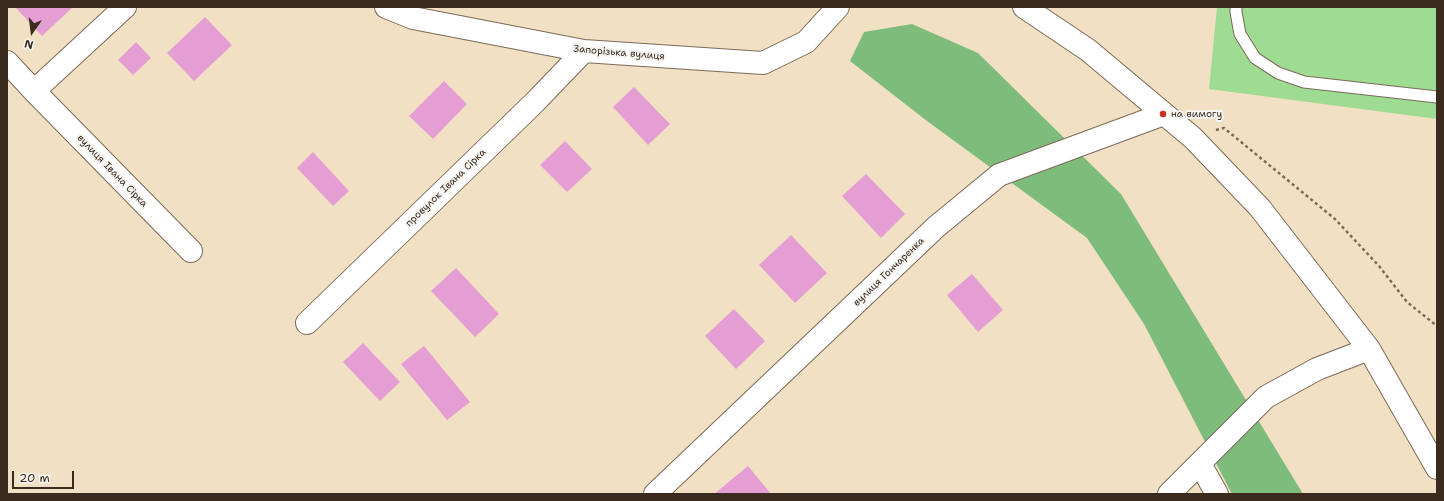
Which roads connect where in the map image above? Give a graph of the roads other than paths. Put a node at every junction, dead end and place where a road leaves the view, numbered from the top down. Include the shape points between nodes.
1 (125, 7) edge
2 (386, 7) edge
3 (838, 7) edge
4 (1024, 7) edge
5 (1236, 7) edge
6 (584, 51) junction
7 (7, 62) edge
8 (34, 91) junction
9 (1437, 97) edge
10 (1164, 114) junction
11 (191, 252) dead end
12 (307, 323) dead end
13 (1369, 349) junction
14 (1200, 464) junction
15 (1437, 468) edge
16 (655, 494) edge
17 (1169, 494) edge
18 (1217, 494) edge

1 - 8 street
2 - 6 street, Запорізька вулиця via 413,18
3 - 6 street, Запорізька вулиця via 806,42 763,63
4 - 10 street via 1088,50
5 - 9 lane via 1240,34 1255,58 1278,73 1304,82
6 - 12 street, провулок Івана Сірка via 535,102
7 - 8 street, вулиця Івана Сірка
8 - 11 street, вулиця Івана Сірка
10 - 13 street via 1193,138 1260,208
10 - 16 street, вулиця Гончаренка via 999,175 936,227
13 - 14 street via 1317,369 1266,397
13 - 15 street
14 - 17 street
14 - 18 street

